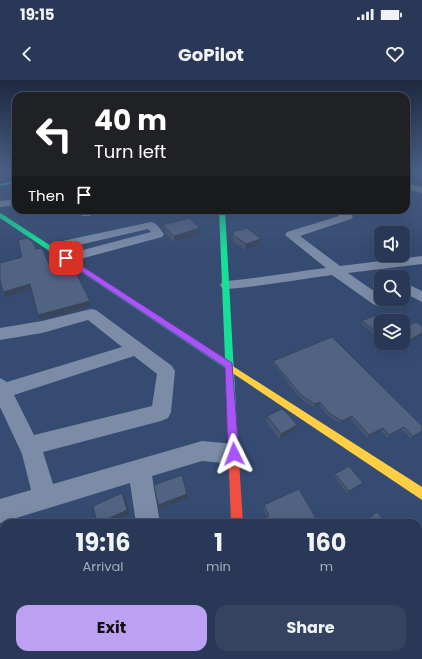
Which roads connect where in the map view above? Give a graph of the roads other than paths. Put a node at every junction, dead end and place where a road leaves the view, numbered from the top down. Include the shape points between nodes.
1 (12, 202) edge
2 (0, 204) edge
3 (222, 214) edge
4 (345, 214) edge
5 (1, 217) edge
6 (53, 246) junction
7 (70, 257) junction
8 (422, 260) edge
9 (372, 267) junction
10 (377, 270) edge
11 (336, 271) junction
12 (227, 285) junction
13 (410, 290) edge
14 (422, 297) edge
15 (374, 298) edge
16 (0, 334) edge
17 (135, 349) junction
18 (229, 366) junction
19 (1, 388) edge
20 (29, 446) junction
21 (234, 454) junction
22 (140, 470) junction
23 (422, 494) edge
24 (44, 498) junction
25 (0, 510) edge
26 (147, 519) edge
27 (237, 519) edge

1 - 2 street
3 - 12 street
4 - 11 street via 348,217 292,235
5 - 6 street
6 - 7 street
6 - 7 street via 150,225 158,234
7 - 18 street
8 - 9 street
9 - 10 street
9 - 11 street
11 - 12 street
11 - 15 street
12 - 18 street
13 - 14 street
16 - 17 street via 42,327 91,314
17 - 19 street
17 - 20 street via 166,371 161,412
18 - 21 street
18 - 23 street
19 - 20 street
20 - 24 street via 43,484
21 - 22 street via 202,451
21 - 27 street
22 - 24 street
22 - 26 street
24 - 25 street

